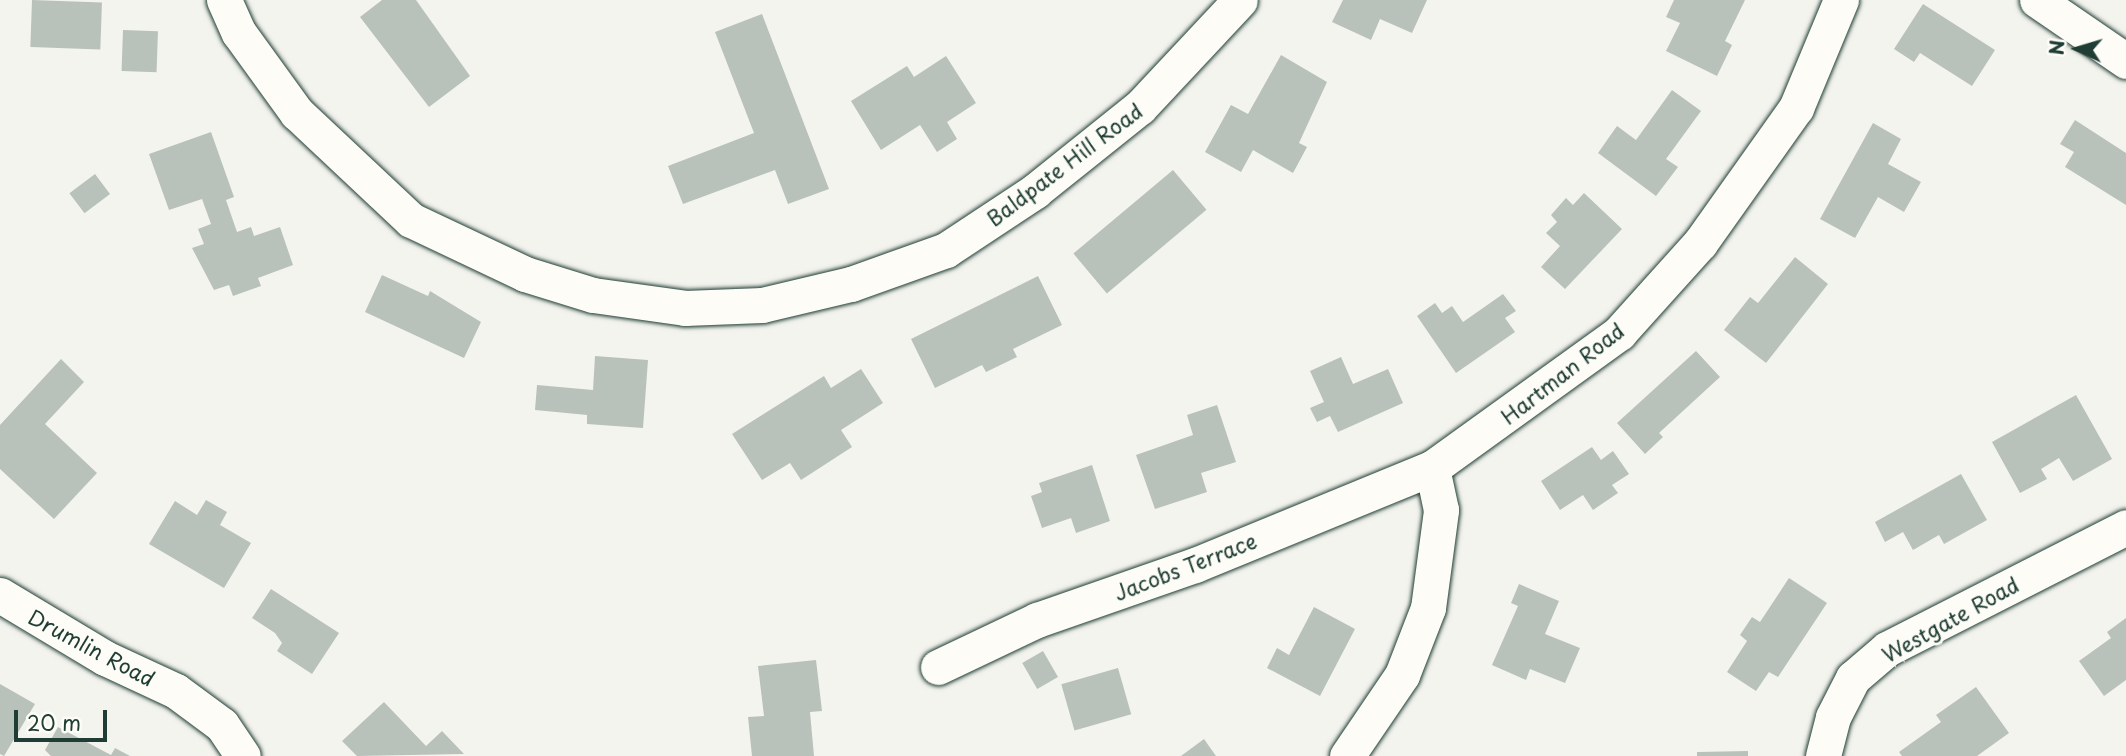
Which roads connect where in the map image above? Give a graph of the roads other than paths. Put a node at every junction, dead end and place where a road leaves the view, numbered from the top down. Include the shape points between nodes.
1 (224, 0) edge
2 (1240, 0) edge
3 (1841, 0) edge
4 (2037, 0) edge
5 (2126, 61) edge
6 (1432, 468) junction
7 (2126, 527) edge
8 (0, 595) edge
9 (938, 667) dead end
10 (243, 756) edge
11 (1347, 756) edge
12 (1823, 756) edge

1 - 2 street, Baldpate Hill Road via 239,33 297,113 411,220 525,274 593,295 685,308 762,305 851,284 946,250 1035,191 1140,107
3 - 6 street, Hartman Road via 1796,108 1700,243 1619,333
4 - 5 street
6 - 9 street, Jacobs Terrace via 1195,565 1037,620
6 - 11 street via 1441,510 1428,608 1402,675
7 - 12 street, Westgate Road via 1887,649 1853,678 1833,717
8 - 10 street, Drumlin Road via 105,658 176,691 222,725

